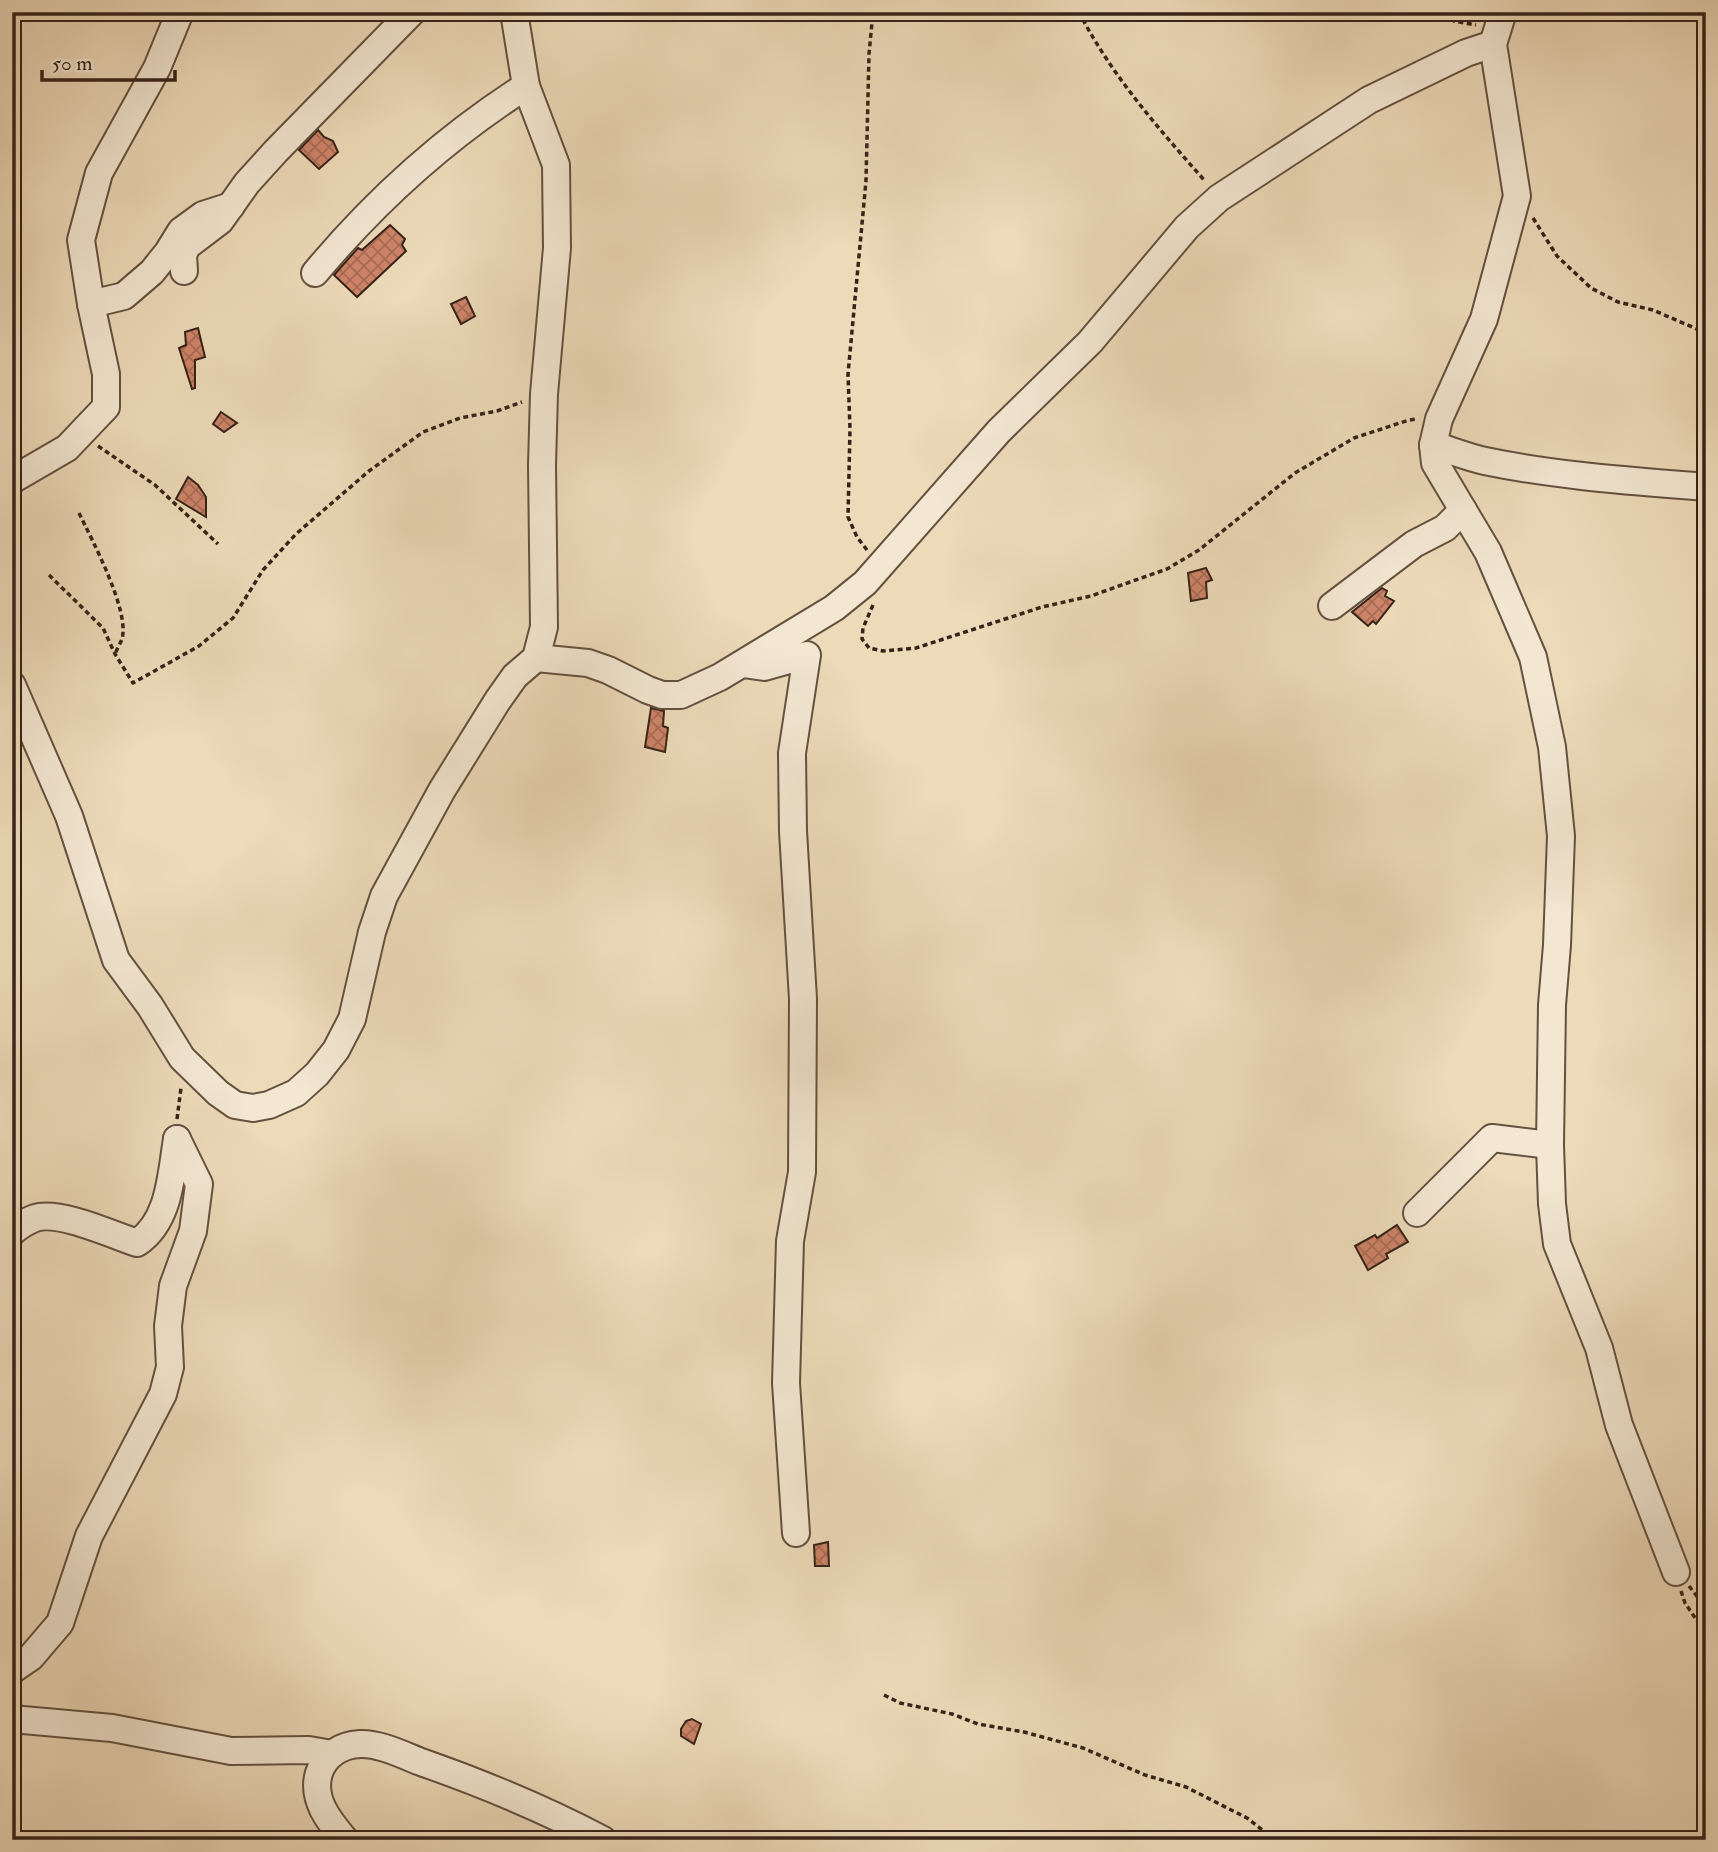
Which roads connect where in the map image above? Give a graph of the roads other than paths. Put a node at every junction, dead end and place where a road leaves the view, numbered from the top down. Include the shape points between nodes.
1 (180, 12) edge
2 (412, 12) edge
3 (514, 12) edge
4 (1498, 27) edge
5 (526, 86) junction
6 (231, 206) junction
7 (184, 271) dead end
8 (315, 273) dead end
9 (91, 304) junction
10 (1433, 445) junction
11 (12, 480) edge
12 (1706, 487) edge
13 (1463, 510) junction
14 (1332, 606) dead end
15 (536, 658) junction
16 (740, 664) junction
17 (12, 685) edge
18 (1550, 1145) junction
19 (1418, 1213) dead end
20 (12, 1233) edge
21 (796, 1533) dead end
22 (1676, 1572) road end
23 (12, 1670) edge
24 (12, 1719) edge
25 (332, 1754) junction
26 (345, 1840) edge
27 (603, 1840) edge

1 - 9 street via 156,68 99,173 81,240
2 - 6 street via 276,151
3 - 5 street
4 - 10 street via 1517,196 1484,319 1439,419
4 - 16 street via 1466,53 1392,87 1219,198 1187,227 1090,342 999,431 865,583 834,608
5 - 8 street via 489,109 392,189
5 - 15 street via 556,165 557,248 542,465 544,627
6 - 7 street via 217,225 187,246
6 - 9 street via 203,215 181,231 152,272 124,296
9 - 11 street via 106,374 106,407 67,448
10 - 12 street via 1510,466
10 - 13 street via 1435,463
13 - 14 street via 1445,528 1414,544
13 - 18 street via 1488,552 1532,657 1552,747 1560,836
15 - 16 street via 588,663 671,696 691,692
15 - 17 street via 498,700 384,896 352,1019 336,1050 296,1093 253,1108 235,1105 182,1058 116,960 69,816
16 - 21 street via 764,667 807,655 792,753 803,999 802,1172 790,1241 786,1383
18 - 19 street via 1492,1138
18 - 22 street via 1557,1244 1599,1348 1619,1425
20 - 23 street via 37,1217 55,1217 137,1243 149,1235 165,1207 177,1139 199,1184 193,1231 173,1286 168,1326 170,1367 163,1394 89,1536 60,1623 31,1657
24 - 25 street via 112,1728 232,1751
25 - 26 street via 323,1764 317,1786 327,1818
25 - 27 street via 361,1744 392,1751 483,1783

